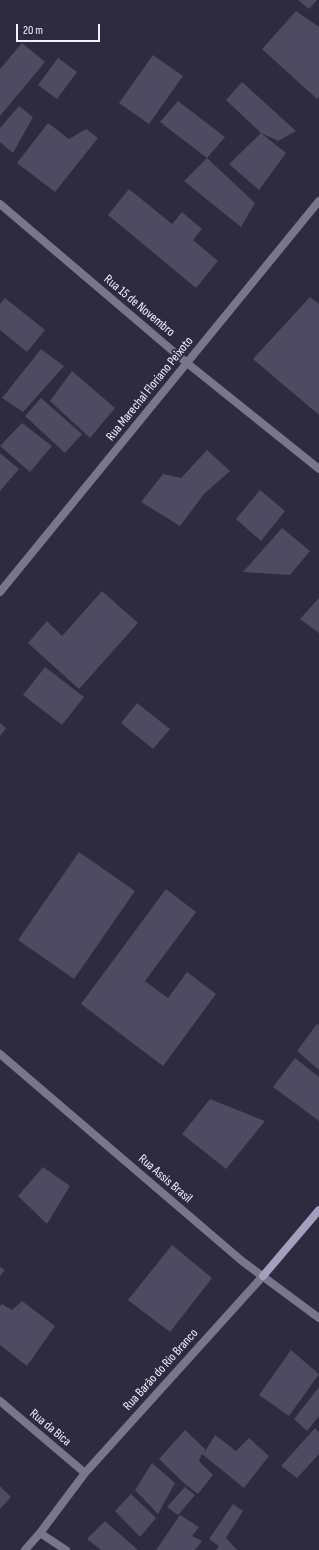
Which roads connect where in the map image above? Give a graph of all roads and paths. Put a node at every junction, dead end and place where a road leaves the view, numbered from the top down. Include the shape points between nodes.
1 (319, 201) edge
2 (0, 204) edge
3 (187, 362) junction
4 (319, 469) edge
5 (0, 592) edge
6 (0, 1054) edge
7 (319, 1210) edge
8 (263, 1276) junction
9 (319, 1318) edge
10 (0, 1401) edge
11 (86, 1473) junction
12 (40, 1533) junction
13 (25, 1550) edge
14 (66, 1550) edge

1 - 3 street, Rua Marechal Floriano Peixoto
2 - 3 street, Rua 15 de Novembro
3 - 4 street, Rua 15 de Novembro
3 - 5 street, Rua Marechal Floriano Peixoto
6 - 8 street, Rua Assis Brasil via 242,1261
7 - 8 street, Rua Barão do Rio Branco
8 - 9 street, Rua Assis Brasil
8 - 11 street, Rua Barão do Rio Branco
10 - 11 street, Rua da Bica
11 - 12 street, Rua Barão do Rio Branco
12 - 13 street, Rua Barão do Rio Branco
12 - 14 street

